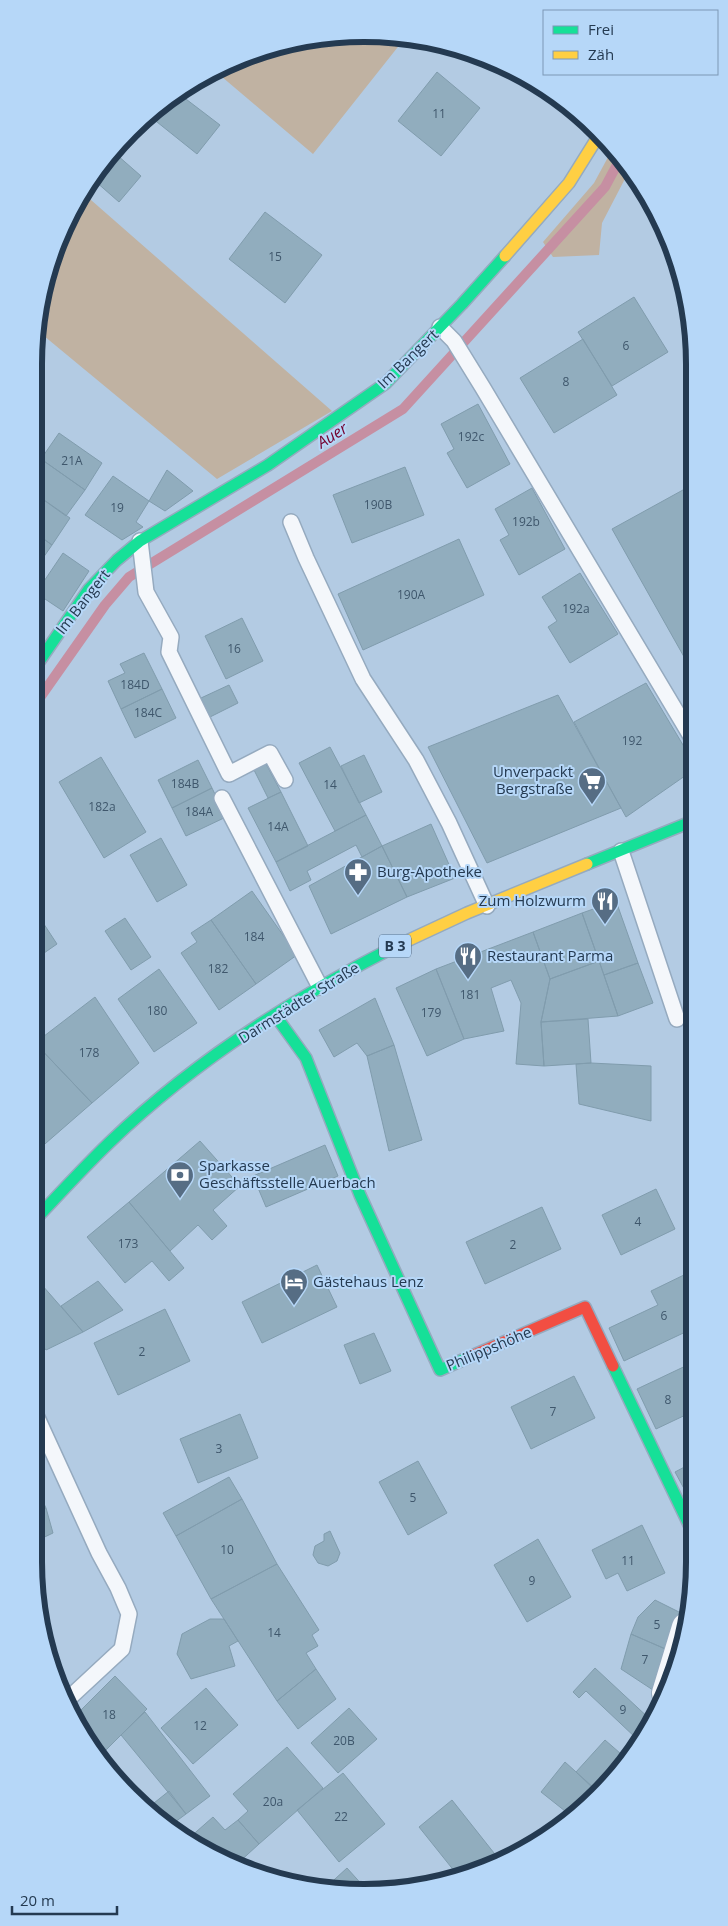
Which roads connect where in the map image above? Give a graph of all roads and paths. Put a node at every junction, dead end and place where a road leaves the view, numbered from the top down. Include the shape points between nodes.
1 (595, 141) edge
2 (440, 327) junction
3 (291, 522) dead end
4 (140, 541) junction
5 (42, 657) edge
6 (686, 728) edge
7 (285, 780) dead end
8 (222, 798) dead end
9 (686, 824) edge
10 (621, 851) junction
11 (486, 906) junction
12 (320, 987) junction
13 (275, 1015) junction
14 (677, 1019) dead end
15 (42, 1211) edge
16 (42, 1428) edge
17 (686, 1518) edge
18 (72, 1695) edge

1 - 2 street, Im Bangert via 569,183
2 - 4 street, Im Bangert via 386,383 268,465
2 - 6 lane via 454,341 470,366
3 - 11 lane via 363,679 416,760 449,823
4 - 5 street, Im Bangert via 89,589
4 - 7 lane via 146,592 171,637 169,652 229,774 270,752
8 - 12 lane
9 - 10 street, Darmstädter Straße / B 3
10 - 11 street, Darmstädter Straße / B 3
10 - 14 lane
11 - 12 street, Darmstädter Straße / B 3 via 393,947
12 - 13 street, Darmstädter Straße / B 3
13 - 15 street, Darmstädter Straße / B 3 via 199,1067 126,1126
13 - 17 street, Philippshöhe via 306,1058 360,1195 440,1370 585,1307
16 - 18 lane via 129,1614 122,1649

